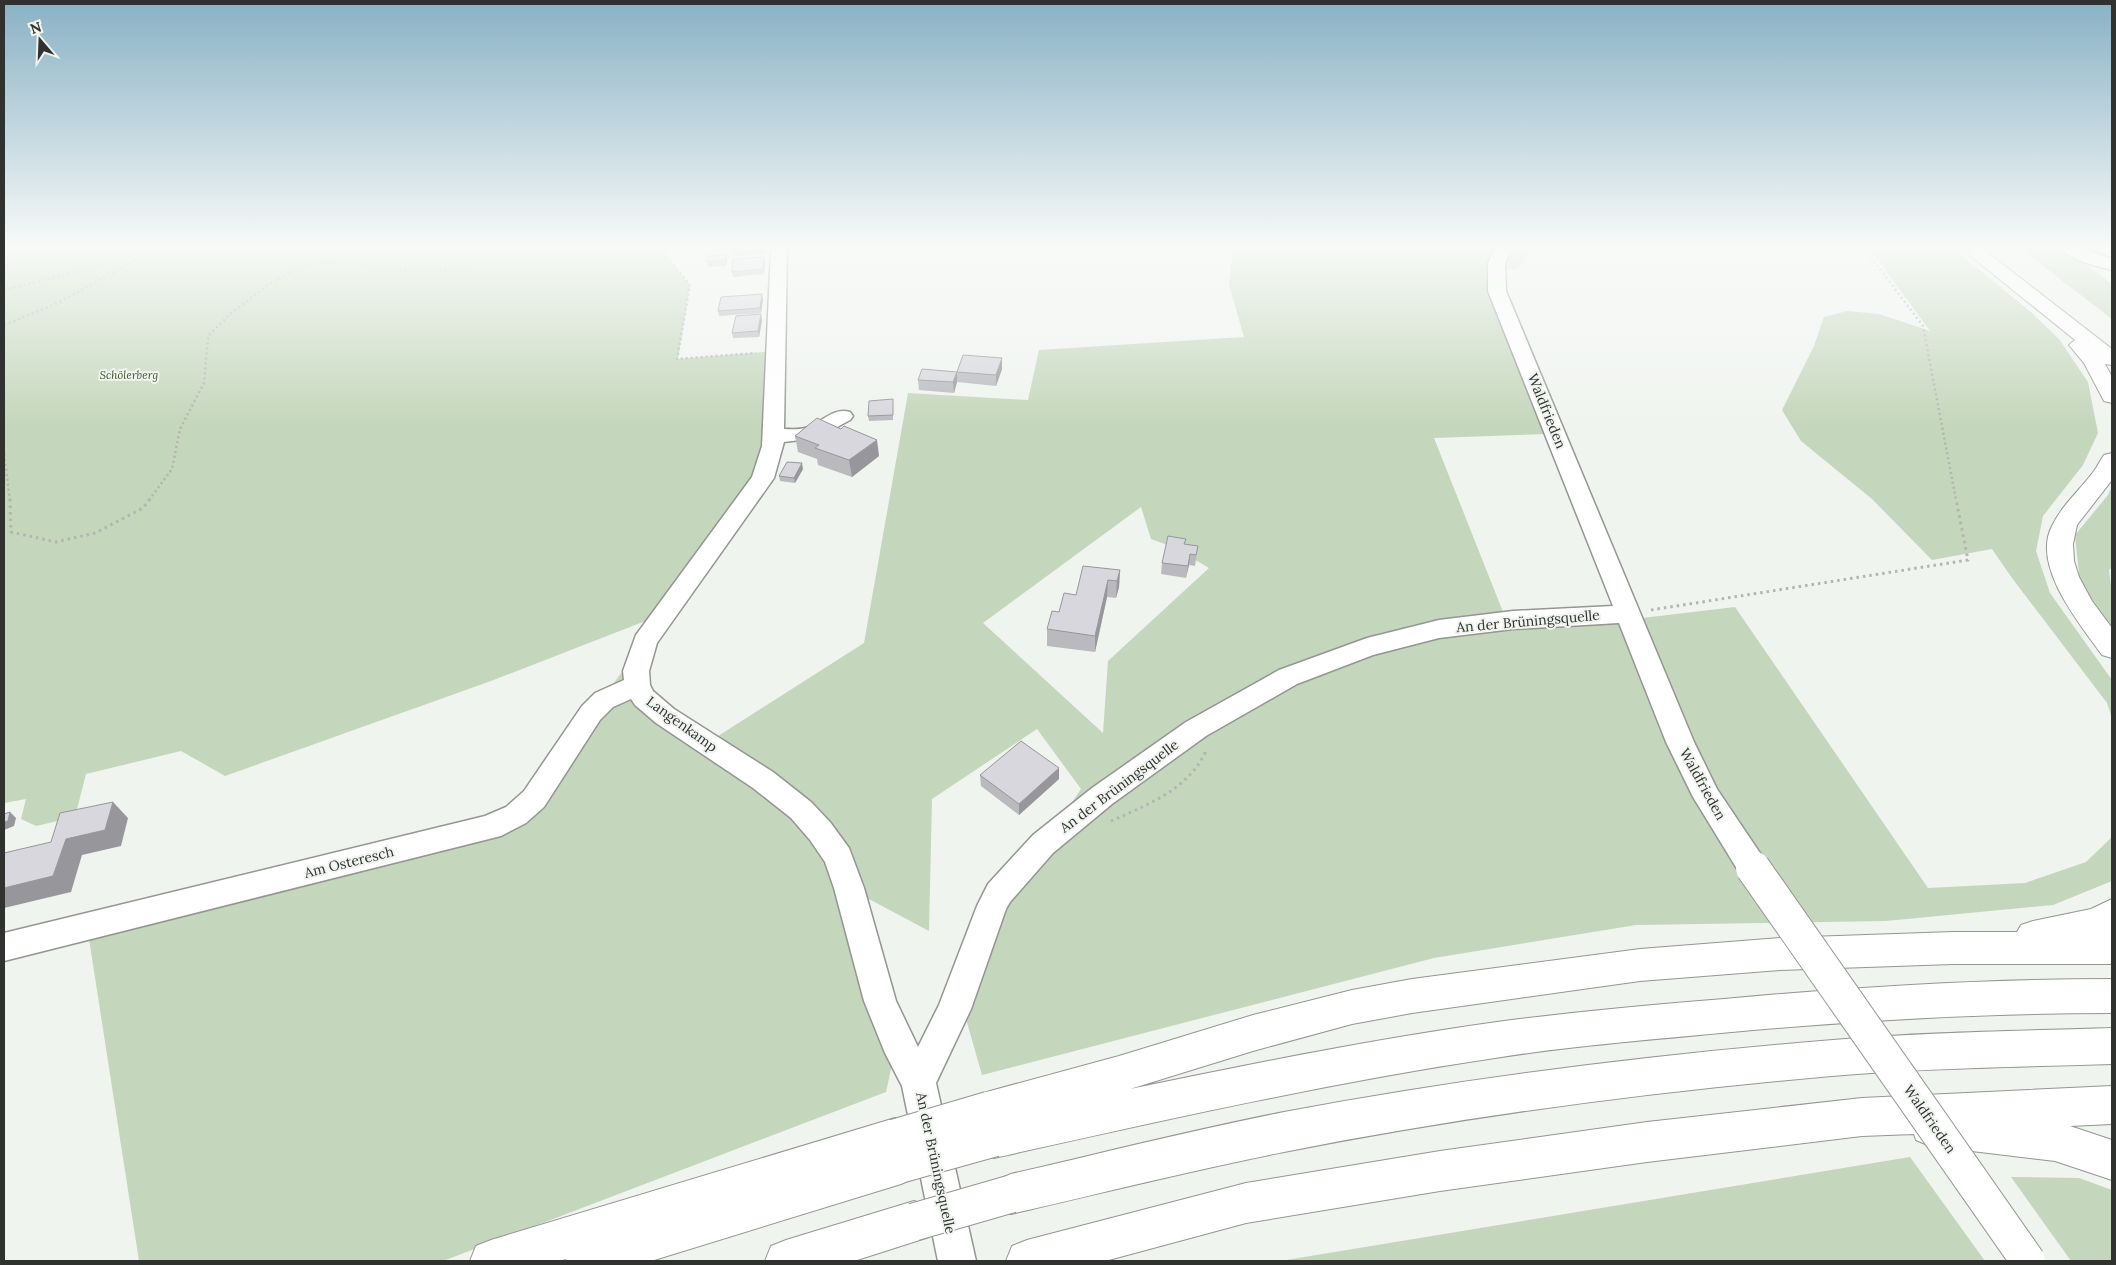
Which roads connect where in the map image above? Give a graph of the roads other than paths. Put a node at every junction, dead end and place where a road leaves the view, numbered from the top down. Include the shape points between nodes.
1 (777, 308) edge
2 (1505, 308) edge
3 (2046, 308) edge
4 (2048, 310) junction
5 (2112, 359) edge
6 (2112, 396) edge
7 (842, 416) dead end
8 (773, 436) junction
9 (2112, 460) edge
10 (1628, 614) junction
11 (2112, 648) edge
12 (637, 685) junction
13 (2112, 914) edge
14 (4, 947) edge
15 (1953, 948) junction
16 (2112, 948) edge
17 (2112, 996) edge
18 (2112, 1046) edge
19 (919, 1082) junction
20 (2112, 1105) edge
21 (1862, 1117) junction
22 (992, 1124) junction
23 (898, 1151) junction
24 (2112, 1160) edge
25 (491, 1261) edge
26 (586, 1261) edge
27 (786, 1261) edge
28 (957, 1261) edge
29 (1028, 1261) edge
30 (2028, 1261) edge

1 - 8 street, Langenkamp
2 - 10 street, Waldfrieden
3 - 4 highway
4 - 5 highway
4 - 6 highway via 2093,361
7 - 8 street via 810,434
8 - 12 street, Langenkamp via 763,478 645,641 636,671
9 - 11 highway via 2108,470 2063,528 2060,557 2072,594
10 - 19 street, An der Brüningsquelle via 1504,621 1439,629 1366,647 1288,677 1196,729 1102,796 1043,844 999,894 954,1009
10 - 30 street, Waldfrieden, bridge via 1680,742 1707,797 1753,868
12 - 14 street, Am Osteresch via 604,700 591,713 534,800 516,815 491,827
12 - 19 street, Langenkamp via 644,698 665,716 763,780 820,830 838,857 850,888 880,1001
13 - 15 highway via 2089,925
15 - 16 highway
15 - 22 highway via 1780,954 1640,965 1412,996 1352,1007 1253,1033 1119,1074
17 - 22 highway via 1926,1000 1648,1022 1497,1040 1201,1092
18 - 27 highway, bridge via 1833,1058 1614,1080 1454,1103 1283,1132 1011,1194
19 - 28 street, An der Brüningsquelle
20 - 21 highway
21 - 24 highway via 2055,1141
21 - 29 highway via 1598,1148 1246,1204
22 - 23 highway, bridge
23 - 25 highway
23 - 26 highway via 739,1212

